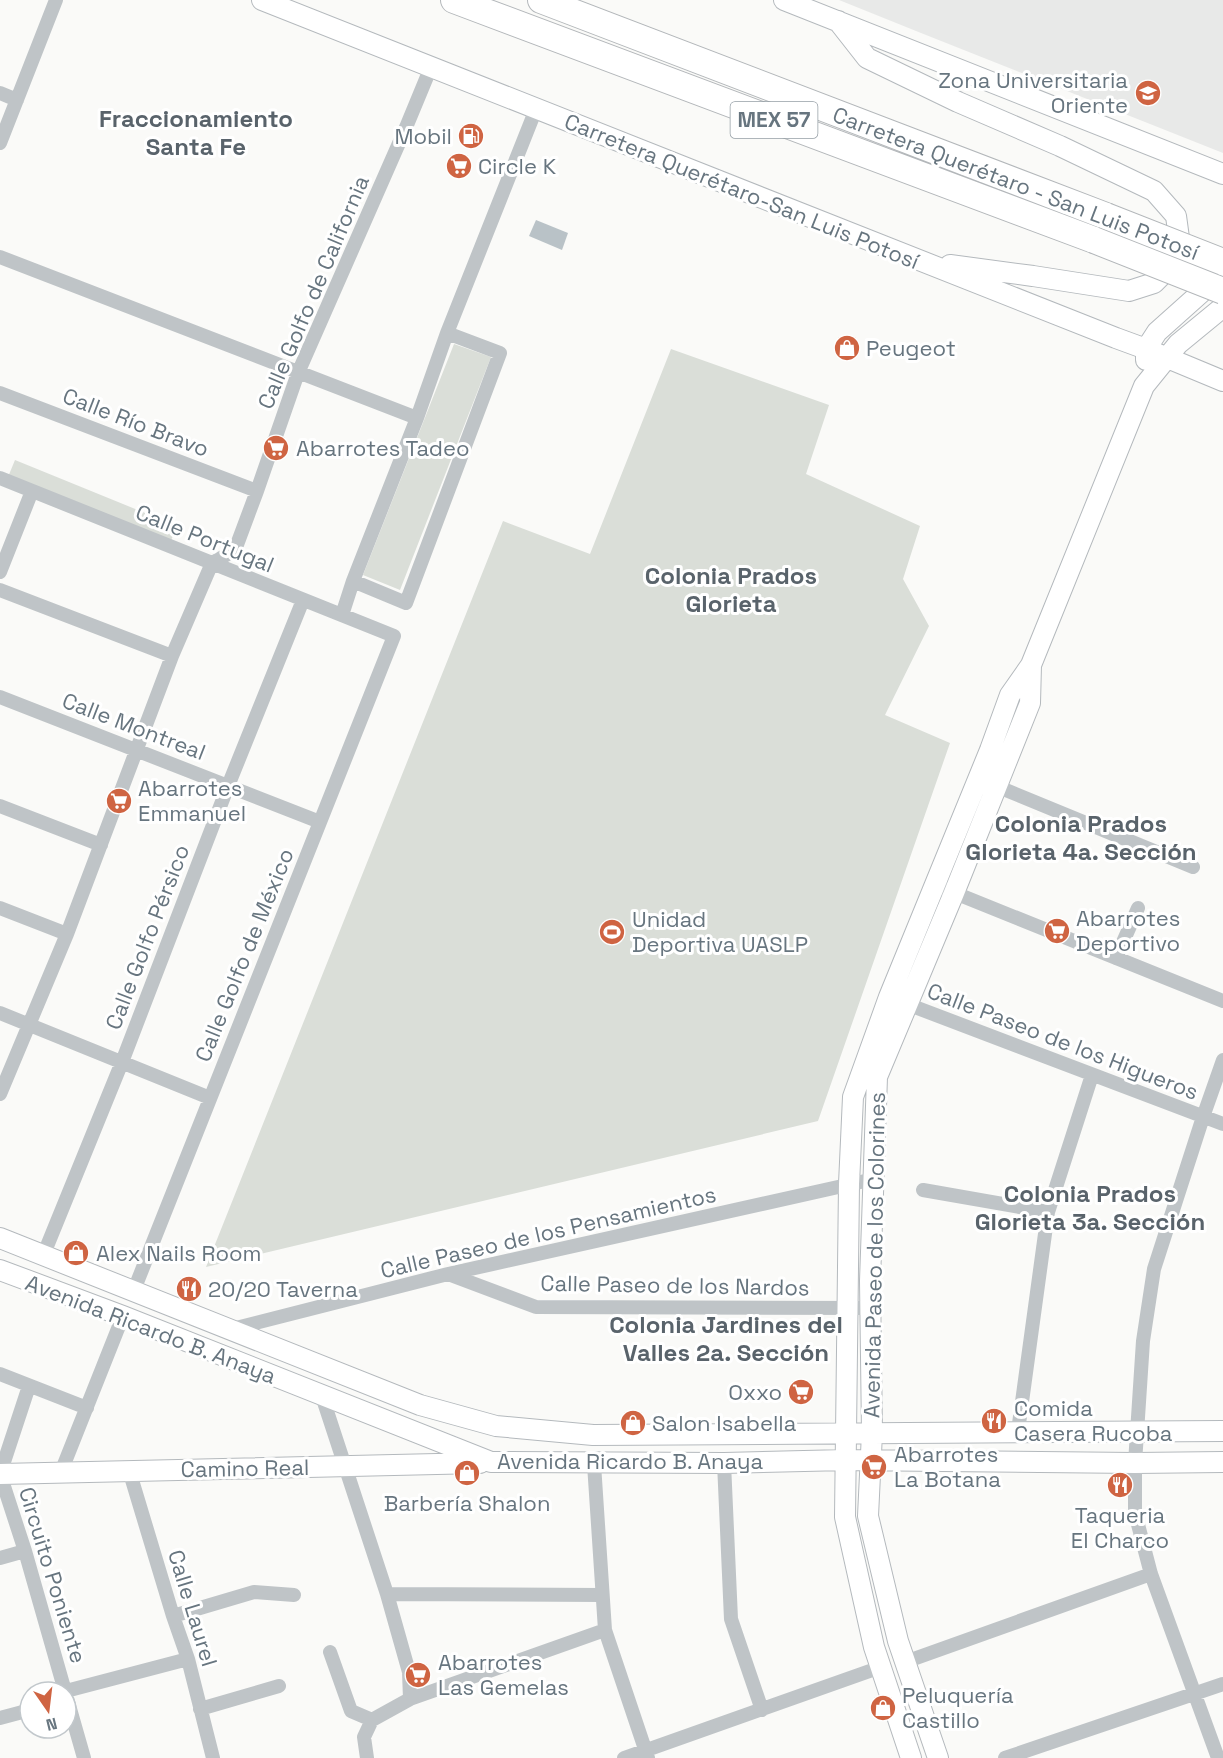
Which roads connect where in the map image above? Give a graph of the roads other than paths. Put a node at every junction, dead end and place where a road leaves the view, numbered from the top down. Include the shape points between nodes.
1 (56, 0) edge
2 (262, 0) edge
3 (454, 0) edge
4 (541, 0) edge
5 (784, 0) edge
6 (819, 6) edge
7 (838, 21) junction
8 (431, 67) junction
9 (0, 93) edge
10 (17, 100) junction
11 (536, 109) junction
12 (0, 143) edge
13 (1223, 174) edge
14 (0, 257) edge
15 (920, 262) junction
16 (1223, 262) edge
17 (1223, 273) edge
18 (1223, 291) edge
19 (1223, 307) edge
20 (447, 333) junction
21 (1146, 349) junction
22 (1166, 358) junction
23 (298, 373) junction
24 (1223, 381) edge
25 (1144, 386) junction
26 (0, 393) edge
27 (417, 418) junction
28 (0, 478) edge
29 (32, 491) junction
30 (257, 491) junction
31 (213, 563) junction
32 (0, 572) edge
33 (353, 580) junction
34 (0, 590) edge
35 (303, 600) junction
36 (342, 615) junction
37 (394, 636) joint
38 (172, 656) junction
39 (1030, 665) junction
40 (1010, 695) junction
41 (0, 697) edge
42 (1030, 703) junction
43 (1000, 724) junction
44 (1019, 731) junction
45 (137, 750) junction
46 (228, 786) junction
47 (996, 786) junction
48 (0, 806) edge
49 (320, 822) junction
50 (101, 845) junction
51 (1193, 867) dead end
52 (935, 885) junction
53 (954, 893) junction
54 (0, 908) edge
55 (1138, 908) dead end
56 (67, 934) junction
57 (1116, 958) junction
58 (898, 1001) junction
59 (1223, 1001) edge
60 (0, 1013) edge
61 (29, 1024) junction
62 (1223, 1060) edge
63 (122, 1062) junction
64 (1092, 1075) junction
65 (0, 1094) edge
66 (210, 1098) junction
67 (1203, 1117) junction
68 (1223, 1124) edge
69 (874, 1179) junction
70 (849, 1184) junction
71 (923, 1190) dead end
72 (1048, 1212) junction
73 (0, 1238) edge
74 (43, 1256) junction
75 (0, 1270) edge
76 (448, 1275) junction
77 (134, 1290) junction
78 (847, 1308) junction
79 (870, 1308) junction
80 (123, 1316) junction
81 (232, 1329) junction
82 (0, 1374) edge
83 (7, 1381) edge
84 (29, 1386) junction
85 (322, 1396) junction
86 (87, 1408) junction
87 (1018, 1431) junction
88 (1137, 1431) junction
89 (1223, 1431) edge
90 (872, 1433) junction
91 (846, 1434) junction
92 (846, 1460) junction
93 (870, 1460) junction
94 (491, 1462) junction
95 (1223, 1462) edge
96 (724, 1463) junction
97 (1136, 1463) junction
98 (594, 1464) junction
99 (344, 1466) junction
100 (129, 1470) junction
101 (61, 1472) junction
102 (0, 1474) edge
103 (25, 1551) junction
104 (0, 1558) edge
105 (1151, 1574) junction
106 (387, 1594) junction
107 (294, 1595) dead end
108 (602, 1595) junction
109 (173, 1617) junction
110 (604, 1630) junction
111 (330, 1652) dead end
112 (188, 1659) junction
113 (905, 1662) junction
114 (881, 1667) junction
115 (62, 1680) edge
116 (1223, 1684) edge
117 (279, 1686) dead end
118 (78, 1694) edge
119 (1194, 1694) junction
120 (410, 1699) junction
121 (201, 1709) junction
122 (762, 1710) junction
123 (18, 1713) edge
124 (0, 1718) edge
125 (372, 1720) junction
126 (78, 1736) edge
127 (646, 1754) edge
128 (84, 1758) edge
129 (213, 1758) edge
130 (367, 1758) edge
131 (624, 1758) edge
132 (910, 1758) edge
133 (938, 1758) edge
134 (1005, 1758) edge
135 (1218, 1758) edge

1 - 10 street
2 - 8 main road, Carretera Querétaro-San Luis Potosí
3 - 18 highway, Carretera Querétaro - San Luis Potosí / MEX 57, bridge
4 - 16 highway, Carretera Querétaro - San Luis Potosí / MEX 57, bridge
5 - 6 main road
6 - 7 main road
7 - 13 main road
7 - 15 main road via 867,58 1154,191 1176,216 1179,238 1172,264 1154,284 1129,291
8 - 11 main road, Carretera Querétaro-San Luis Potosí
8 - 23 street, Calle Golfo de California
9 - 10 street
10 - 12 street
11 - 15 main road, Carretera Querétaro-San Luis Potosí
11 - 20 street
14 - 23 street
15 - 21 main road, Carretera Querétaro-San Luis Potosí
17 - 21 main road via 1157,332
19 - 22 main road, Avenida Paseo de los Colorines
20 - 27 street
20 - 33 street via 501,353 406,603
21 - 22 main road, Carretera Querétaro-San Luis Potosí
21 - 25 main road, Avenida Paseo de los Colorines
22 - 24 main road, Carretera Querétaro-San Luis Potosí
22 - 25 main road, Avenida Paseo de los Colorines
23 - 27 street
23 - 30 street, Calle Golfo de California
25 - 39 main road, Avenida Paseo de los Colorines
26 - 30 street, Calle Río Bravo
27 - 33 street
28 - 29 street, Calle Portugal
29 - 31 street, Calle Portugal
29 - 32 street
30 - 31 street, Calle Golfo de California via 234,550
31 - 35 street, Calle Portugal
31 - 38 street, Calle Golfo de California
33 - 36 street
34 - 38 street
35 - 36 street, Calle Portugal
35 - 46 street, Calle Golfo Pérsico
36 - 37 street, Calle Portugal
37 - 49 street, Calle Golfo de México
38 - 45 street, Calle Golfo de California
39 - 40 main road, Avenida Paseo de los Colorines
39 - 42 main road, Avenida Paseo de los Colorines
40 - 42 main road
40 - 43 main road, Avenida Paseo de los Colorines
41 - 45 street, Calle Montreal
42 - 44 main road, Avenida Paseo de los Colorines
43 - 44 main road
43 - 52 main road, Avenida Paseo de los Colorines
44 - 47 main road, Avenida Paseo de los Colorines
45 - 46 street, Calle Montreal
45 - 50 street, Calle Golfo de California
46 - 49 street, Calle Montreal
46 - 63 street, Calle Golfo Pérsico
47 - 51 street
47 - 53 main road, Avenida Paseo de los Colorines
48 - 50 street
49 - 66 street, Calle Golfo de México
50 - 56 street, Calle Golfo de California
52 - 53 street
52 - 58 main road, Avenida Paseo de los Colorines
53 - 57 street
53 - 58 main road, Avenida Paseo de los Colorines
54 - 56 street
55 - 57 street
56 - 61 street, Calle Golfo de California
57 - 59 street
58 - 64 street, Calle Paseo de los Higueros
58 - 69 main road, Avenida Paseo de los Colorines via 877,1077
58 - 70 main road, Avenida Paseo de los Colorines via 853,1097
60 - 61 street
61 - 63 street
61 - 65 street, Calle Golfo de California
62 - 67 street
63 - 66 street
63 - 74 street, Calle Golfo Pérsico
64 - 67 street, Calle Paseo de los Higueros
64 - 72 street
66 - 77 street, Calle Golfo de México
67 - 68 street, Calle Paseo de los Higueros
67 - 88 street via 1154,1269 1143,1341
69 - 70 street, Calle Paseo de los Pensamientos
69 - 79 main road, Avenida Paseo de los Colorines
70 - 76 street, Calle Paseo de los Pensamientos
70 - 78 main road, Avenida Paseo de los Colorines
71 - 72 street
72 - 87 street
73 - 74 main road, Avenida Ricardo B. Anaya
74 - 77 main road, Avenida Ricardo B. Anaya
75 - 80 main road, Avenida Ricardo B. Anaya
76 - 78 street, Calle Paseo de los Nardos via 536,1307
76 - 81 street, Calle Paseo de los Pensamientos
77 - 81 main road, Avenida Ricardo B. Anaya
78 - 79 street, Calle Paseo de los Nardos
78 - 91 main road, Avenida Paseo de los Colorines
79 - 90 main road, Avenida Paseo de los Colorines
80 - 85 main road, Avenida Ricardo B. Anaya
80 - 86 street
81 - 91 main road, Avenida Ricardo B. Anaya via 420,1405 496,1426 593,1435
82 - 83 street
83 - 84 street
84 - 86 street
84 - 102 street
85 - 94 main road, Avenida Ricardo B. Anaya
85 - 99 street
86 - 101 street
87 - 88 main road, Avenida Ricardo B. Anaya
87 - 90 main road, Avenida Ricardo B. Anaya
88 - 89 main road, Avenida Ricardo B. Anaya
88 - 97 street
90 - 91 main road, Avenida Ricardo B. Anaya
90 - 93 main road, Avenida Paseo de los Colorines
91 - 92 main road, Avenida Paseo de los Colorines
92 - 93 main road, Avenida Ricardo B. Anaya
92 - 96 main road, Avenida Ricardo B. Anaya
92 - 114 main road, Avenida Paseo de los Colorines via 845,1517
93 - 97 main road, Avenida Ricardo B. Anaya
93 - 113 main road, Avenida Paseo de los Colorines via 868,1516
94 - 98 main road, Avenida Ricardo B. Anaya
94 - 99 main road, Camino Real
95 - 97 main road, Avenida Ricardo B. Anaya
96 - 98 main road, Avenida Ricardo B. Anaya
96 - 122 street via 731,1619
97 - 105 street via 1135,1513
98 - 108 street
99 - 100 main road, Camino Real
99 - 106 street
100 - 101 main road, Camino Real
100 - 109 street, Calle Laurel
101 - 102 main road, Camino Real
102 - 103 street, Circuito Poniente
103 - 104 street
103 - 115 street, Circuito Poniente
105 - 113 street
105 - 119 street
106 - 108 street
106 - 120 street via 409,1672
107 - 109 street via 254,1592
108 - 110 street
109 - 112 street, Calle Laurel
110 - 120 street
110 - 127 street
111 - 125 street via 351,1711
112 - 118 street
112 - 121 street, Calle Laurel
113 - 133 main road, Avenida Paseo de los Colorines
114 - 122 street
114 - 132 main road, Avenida Paseo de los Colorines
116 - 119 street
117 - 121 street
119 - 134 street
119 - 135 street
120 - 125 street
121 - 129 street, Calle Laurel
122 - 127 street
123 - 124 street
125 - 130 street via 364,1737
126 - 128 street, Circuito Poniente
127 - 131 street

